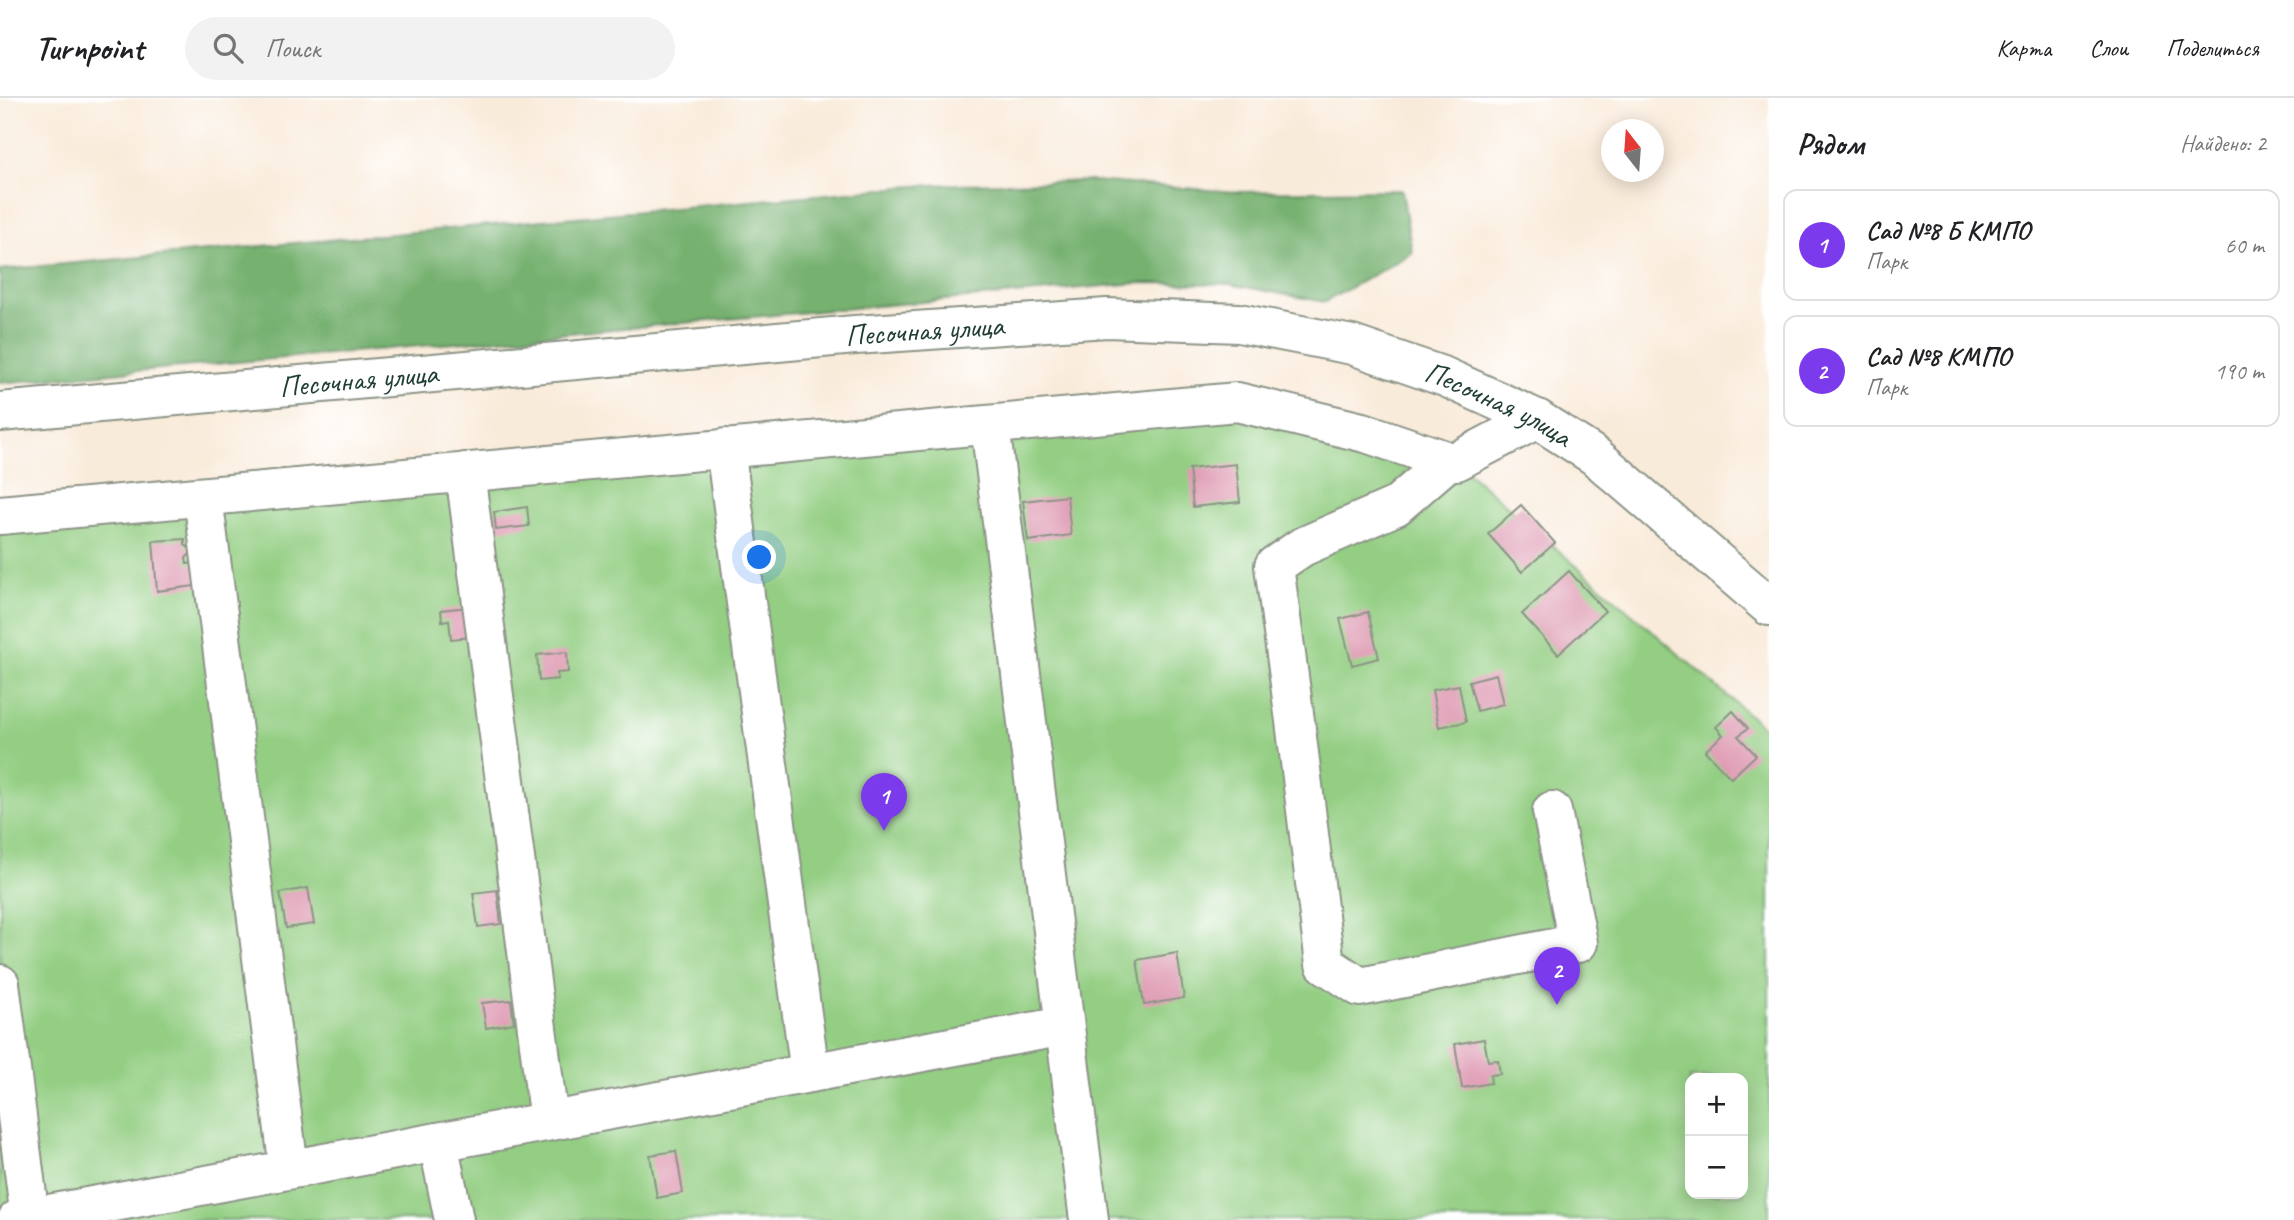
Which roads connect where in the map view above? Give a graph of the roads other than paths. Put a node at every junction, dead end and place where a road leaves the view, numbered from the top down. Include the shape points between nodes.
1 (0, 412) edge
2 (1537, 419) junction
3 (990, 425) junction
4 (725, 449) junction
5 (1448, 461) junction
6 (465, 472) junction
7 (203, 496) junction
8 (0, 514) edge
9 (1769, 606) edge
10 (1552, 811) dead end
11 (0, 984) edge
12 (1064, 1026) junction
13 (810, 1073) junction
14 (549, 1121) junction
15 (438, 1142) junction
16 (289, 1170) junction
17 (23, 1219) edge
18 (454, 1220) edge
19 (1089, 1220) edge

1 - 2 main road, Песочная улица via 855,335 1107,318 1239,323 1352,345 1444,377
2 - 5 main road via 1457,461
2 - 9 main road, Песочная улица via 1595,456
3 - 4 main road
3 - 5 main road via 1237,402 1366,433
3 - 12 main road
4 - 6 main road
4 - 13 main road
5 - 10 main road via 1396,506 1302,547 1274,566 1325,964 1360,987 1578,943
6 - 7 main road
6 - 14 main road
7 - 8 main road
7 - 16 main road
11 - 17 main road
12 - 13 main road
12 - 19 main road
13 - 14 main road
14 - 15 main road
15 - 16 main road
15 - 18 main road
16 - 17 main road

